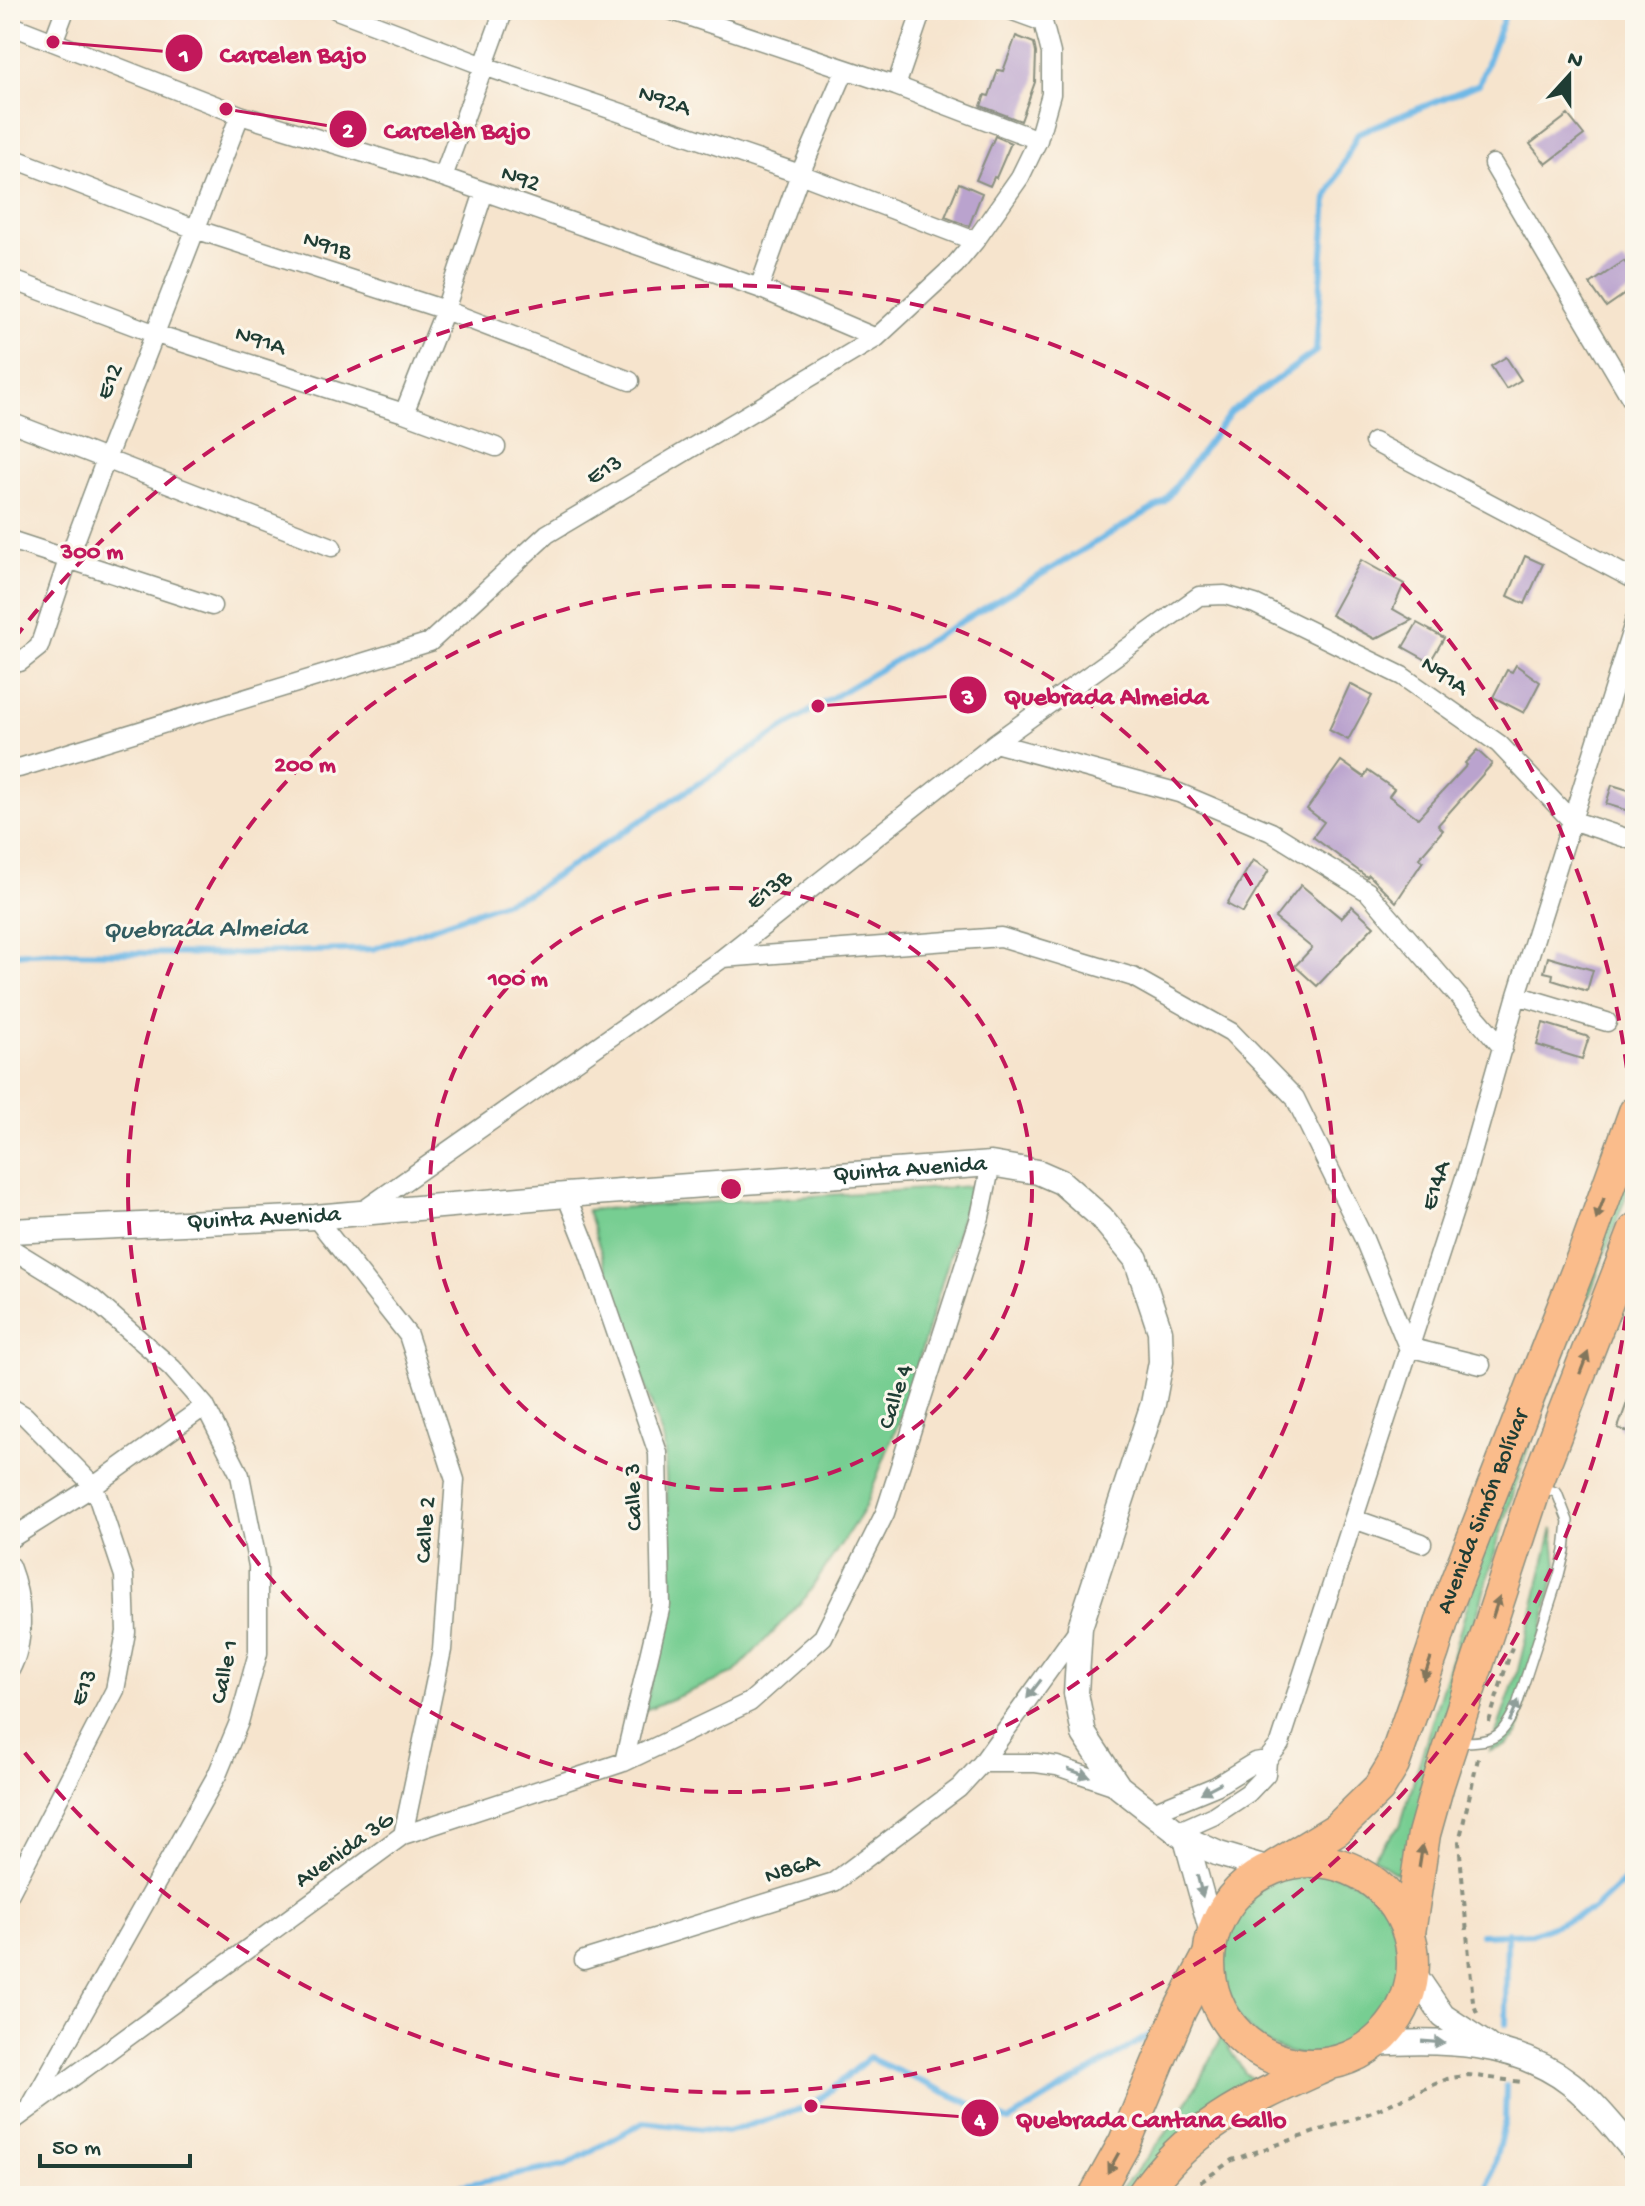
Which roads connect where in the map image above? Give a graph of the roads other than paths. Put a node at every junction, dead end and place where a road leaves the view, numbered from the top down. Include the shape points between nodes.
1 (65, 10) edge
2 (337, 10) edge
3 (504, 10) edge
4 (670, 10) edge
5 (922, 10) edge
6 (1010, 10) edge
7 (1038, 16) edge
8 (10, 25) edge
9 (53, 42) junction
10 (484, 66) junction
11 (845, 70) junction
12 (896, 86) junction
13 (240, 115) junction
14 (1038, 140) junction
15 (10, 157) edge
16 (1493, 164) dead end
17 (800, 174) junction
18 (443, 177) junction
19 (484, 192) junction
20 (195, 229) junction
21 (975, 241) junction
22 (10, 279) edge
23 (759, 288) junction
24 (445, 310) junction
25 (156, 334) junction
26 (876, 338) junction
27 (630, 381) dead end
28 (1635, 405) edge
29 (404, 413) junction
30 (10, 422) edge
31 (1374, 442) dead end
32 (496, 447) dead end
33 (106, 459) junction
34 (10, 540) edge
35 (332, 547) dead end
36 (68, 560) junction
37 (1635, 580) edge
38 (1199, 596) joint
39 (212, 606) dead end
40 (1635, 620) edge
41 (1630, 653) edge
42 (15, 662) edge
43 (995, 743) junction
44 (10, 768) edge
45 (1571, 820) junction
46 (1635, 841) edge
47 (723, 958) junction
48 (1517, 995) junction
49 (1607, 1022) dead end
50 (1503, 1048) junction
51 (1635, 1112) edge
52 (991, 1164) junction
53 (566, 1195) junction
54 (361, 1212) junction
55 (315, 1217) junction
56 (1635, 1230) edge
57 (10, 1231) edge
58 (10, 1248) edge
59 (1408, 1347) junction
60 (1481, 1365) dead end
61 (205, 1406) junction
62 (10, 1407) edge
63 (1536, 1485) junction
64 (94, 1486) junction
65 (1354, 1519) junction
66 (10, 1539) edge
67 (1422, 1543) dead end
68 (10, 1566) edge
69 (1080, 1627) junction
70 (823, 1637) joint
71 (10, 1670) edge
72 (1467, 1742) junction
73 (1267, 1760) junction
74 (624, 1762) junction
75 (982, 1763) junction
76 (1119, 1787) junction
77 (1153, 1812) junction
78 (403, 1835) junction
79 (1181, 1836) junction
80 (1271, 1867) junction
81 (10, 1893) edge
82 (1409, 1933) junction
83 (1210, 1945) junction
84 (584, 1960) dead end
85 (1413, 1972) junction
86 (1374, 2044) junction
87 (1492, 2049) junction
88 (1329, 2064) junction
89 (29, 2110) junction
90 (10, 2123) edge
91 (1635, 2152) edge
92 (1095, 2196) edge
93 (1142, 2196) edge

1 - 9 street
2 - 10 street, N92A
3 - 10 street
4 - 11 street
5 - 12 street
6 - 7 street
7 - 14 street, E13 via 1051,53 1051,94
8 - 9 street, N92
9 - 13 street, N92
10 - 17 street, N92A
10 - 18 street
11 - 12 street
11 - 17 street
12 - 14 street
13 - 18 street, N92
13 - 20 street, E12
14 - 21 street, E13 via 1020,177
15 - 20 street, N91B
16 - 28 street
17 - 21 street, N92A
17 - 23 street
18 - 19 street, N92
19 - 23 street, N92
19 - 24 street
20 - 24 street, N91B
20 - 25 street, E12
21 - 26 street, E13
22 - 25 street, N91A
23 - 26 street, N92
24 - 27 street, N91B
24 - 29 street
25 - 29 street, N91A
25 - 33 street, E12
26 - 44 street, E13 via 547,534 430,642
29 - 32 street, N91A
30 - 33 street
31 - 37 street
33 - 35 street
33 - 36 street, E12
34 - 36 street
36 - 39 street
36 - 42 street, E12 via 39,647
38 - 43 street, E13B
38 - 45 street, N91A via 1225,595 1255,604 1402,676 1499,744
40 - 41 street, E14A
41 - 45 street, E14A
43 - 47 street, E13B
43 - 50 street via 1179,793 1271,832 1368,892
45 - 46 street, N91A
45 - 48 street, E14A
47 - 54 street, E13B
47 - 59 street via 1001,937 1133,977 1231,1032 1295,1098 1364,1239
48 - 49 street
48 - 50 street, E14A
50 - 59 street, E14A
51 -> 80 highway, Avenida Simón Bolívar via 1446,1608 1393,1765 1379,1788 1337,1829
52 - 53 street, Quinta Avenida
52 - 69 street, Quinta Avenida via 1061,1182 1101,1217 1136,1259 1160,1331 1153,1404
52 - 70 street, Calle 4 via 980,1217 885,1513
53 - 54 street, Quinta Avenida
53 - 74 street, Calle 3 via 658,1453 661,1605
54 - 55 street, Quinta Avenida
55 - 57 street, Quinta Avenida
55 - 78 street, Calle 2 via 408,1335 455,1480 442,1650
63 -> 56 highway, Avenida Simón Bolívar
58 - 61 street, Calle 1 via 93,1299 172,1368
59 - 60 street
59 - 65 street, E14A
61 - 64 street
61 - 89 street, Calle 1 via 240,1475 258,1566 258,1653 217,1775
62 - 64 street
72 -> 63 highway, Avenida Simón Bolívar
72 -> 63 lane via 1502,1733 1517,1705 1559,1575 1568,1521 1565,1508 1557,1493
64 - 66 street
64 - 81 street, E13 via 124,1576 126,1632 115,1690
65 - 67 street
65 - 73 street, E14A via 1280,1744
68 - 71 street via 21,1621
69 -> 75 street, N86A
69 - 76 street, Quinta Avenida via 1079,1716 1096,1756
70 - 74 street, Avenida 3G via 750,1702
82 -> 72 highway, Avenida Simón Bolívar via 1424,1834
73 -> 77 street
73 - 79 street, E14A via 1266,1774 1248,1793
74 - 78 street, Avenida 3G
75 -> 76 street via 1057,1766
75 - 84 street, N86A via 959,1788 834,1882
76 - 77 street, Quinta Avenida
77 - 79 street, Quinta Avenida
78 - 89 street, Avenida 3G
79 - 80 street, Quinta Avenida via 1219,1854
79 -> 83 street via 1194,1864
80 - 82 highway, Avenida Simón Bolívar via 1309,1860 1342,1865 1371,1880 1395,1903
80 - 83 highway, Avenida Simón Bolívar via 1237,1891 1224,1908
82 - 85 highway, Avenida Simón Bolívar
83 - 88 highway, Avenida Simón Bolívar via 1211,1988 1223,2016 1243,2039 1269,2056 1298,2064
83 -> 92 highway, Avenida Simón Bolívar via 1125,2142
85 - 86 highway, Avenida Simón Bolívar via 1401,2012
85 - 87 street via 1443,2016
86 -> 87 street via 1427,2041
86 - 88 highway, Avenida Simón Bolívar
87 - 91 street via 1529,2059 1572,2084
88 - 93 highway, Avenida Simón Bolívar via 1260,2095 1194,2136
89 - 90 street, Avenida 3G

